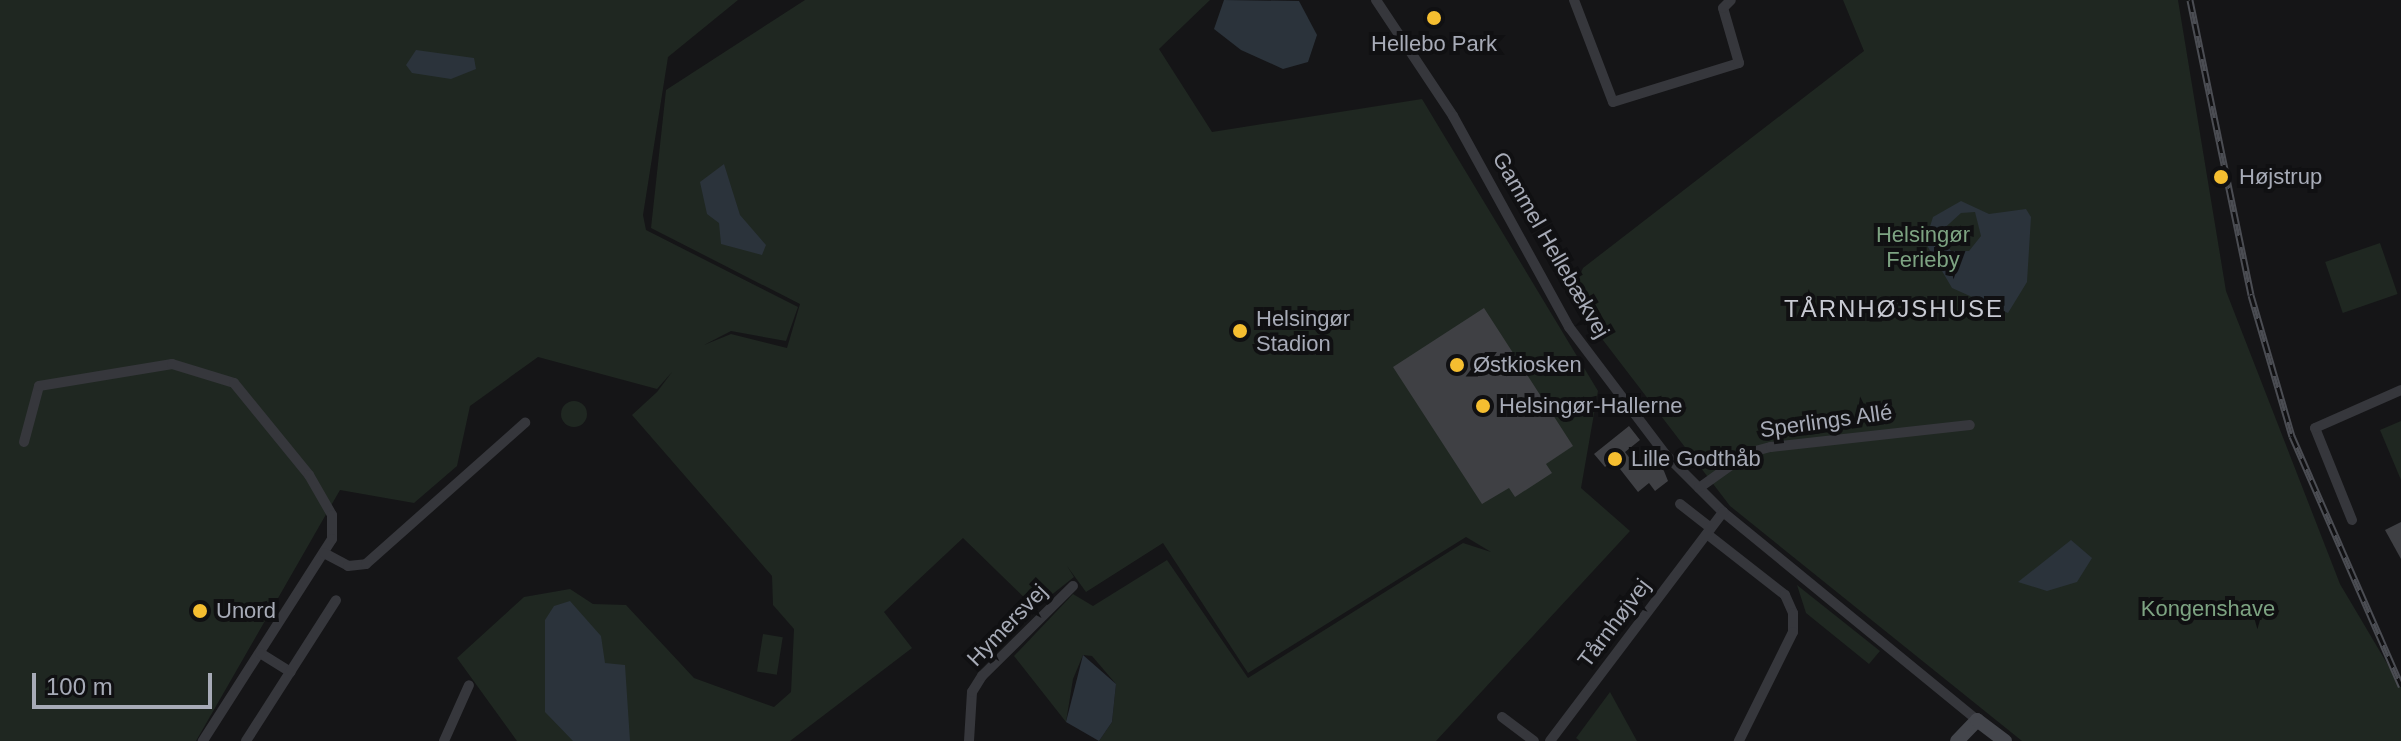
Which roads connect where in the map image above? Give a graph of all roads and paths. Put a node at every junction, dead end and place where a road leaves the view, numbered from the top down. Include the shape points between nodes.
1 (1376, 0) edge
2 (1574, 0) edge
3 (1731, 0) edge
4 (2401, 390) edge
5 (525, 423) dead end
6 (1970, 425) dead end
7 (24, 442) dead end
8 (1699, 488) junction
9 (1680, 504) dead end
10 (1723, 512) junction
11 (2352, 520) dead end
12 (1709, 531) junction
13 (324, 553) junction
14 (1073, 586) dead end
15 (336, 600) dead end
16 (260, 653) junction
17 (290, 672) junction
18 (469, 685) dead end
19 (1502, 717) dead end
20 (1977, 720) junction
21 (203, 741) edge
22 (246, 741) edge
23 (444, 741) edge
24 (969, 741) edge
25 (1534, 741) edge
26 (1550, 741) edge
27 (1739, 741) edge
28 (1957, 741) edge
29 (2005, 741) edge

1 - 8 street, Gammel Hellebækvej via 1453,116 1569,327
2 - 3 street via 1613,102 1739,63 1723,8
4 - 11 street via 2315,428
5 - 13 street via 366,564 348,566
6 - 8 street, Sperlings Allé via 1771,447 1748,453
7 - 13 street via 39,386 142,364 223,375 309,475 332,515
8 - 10 street, Gammel Hellebækvej
9 - 12 street
10 - 12 street, Tårnhøjvej
10 - 20 street, Gammel Hellebækvej
12 - 26 street, Tårnhøjvej
12 - 27 street via 1785,595 1793,613 1793,632
13 - 16 street
14 - 24 street, Hymersvej via 982,676 972,692
15 - 17 street
16 - 17 street
16 - 21 street
17 - 22 street
18 - 23 street
19 - 25 street
20 - 28 main road
20 - 29 main road, Gammel Hellebækvej

